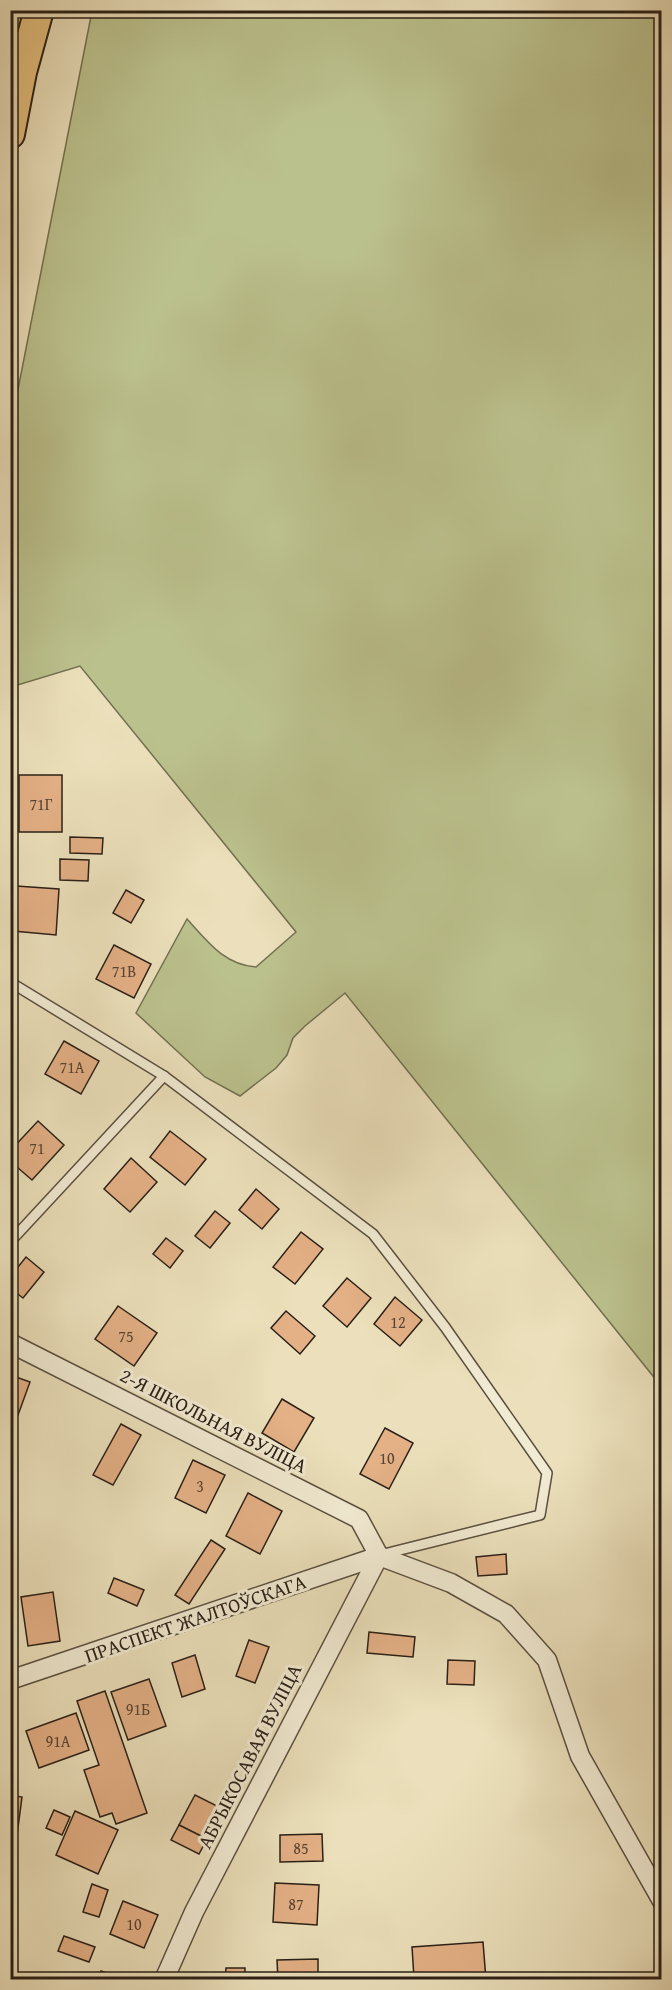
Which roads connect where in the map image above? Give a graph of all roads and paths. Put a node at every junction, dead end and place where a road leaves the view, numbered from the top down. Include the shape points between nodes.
1 (39, 10) edge
2 (10, 134) edge
3 (10, 982) edge
4 (164, 1076) junction
5 (10, 1242) edge
6 (10, 1343) edge
7 (378, 1556) junction
8 (10, 1680) edge
9 (662, 1901) edge
10 (164, 1980) edge

1 - 2 main road
3 - 4 lane
4 - 5 lane
4 - 7 lane via 374,1234 547,1473 540,1515
6 - 7 street, 2-Я ШКОЛЬНАЯ ВУЛІЦА via 359,1519
7 - 8 street, ПРАСПЕКТ ЖАЛТОЎСКАГА
7 - 9 street via 451,1583 506,1614 547,1660 580,1756
7 - 10 street, АБРЫКОСАВАЯ ВУЛІЦА via 194,1912

